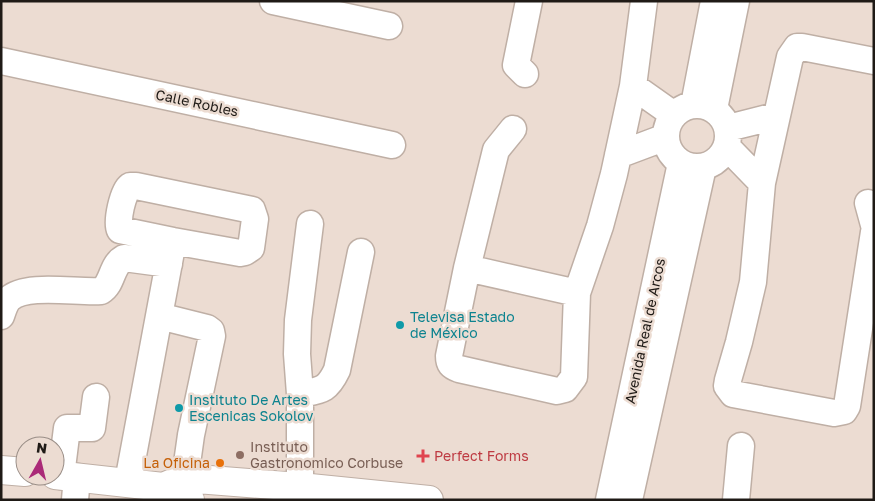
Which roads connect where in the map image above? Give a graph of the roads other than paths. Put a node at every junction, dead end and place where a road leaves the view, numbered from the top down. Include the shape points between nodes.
1 (273, 1) edge
2 (529, 1) edge
3 (644, 1) edge
4 (714, 1) edge
5 (736, 1) edge
6 (389, 26) dead end
7 (1, 61) edge
8 (874, 61) edge
9 (525, 74) dead end
10 (633, 86) junction
11 (776, 116) junction
12 (700, 124) junction
13 (513, 129) dead end
14 (392, 145) dead end
15 (618, 155) junction
16 (692, 165) junction
17 (762, 183) junction
18 (310, 224) dead end
19 (874, 232) edge
20 (361, 252) dead end
21 (171, 253) junction
22 (468, 268) junction
23 (577, 293) junction
24 (1, 316) edge
25 (159, 316) junction
26 (300, 394) junction
27 (96, 397) dead end
28 (741, 446) dead end
29 (1, 470) edge
30 (15, 471) edge
31 (67, 482) edge
32 (128, 482) junction
33 (300, 487) junction
34 (180, 491) edge
35 (429, 500) edge
36 (609, 500) edge
37 (629, 500) edge
38 (736, 500) edge

1 - 6 street
2 - 9 street via 516,65
3 - 10 street
4 - 12 street
5 - 12 street
7 - 14 street, Calle Robles
8 - 11 street via 797,47 790,57
10 - 12 street
10 - 15 street
11 - 12 street
11 - 17 street
12 - 15 street
12 - 16 street via 668,147 673,156
12 - 16 street via 722,156 713,163
12 - 17 street
13 - 22 street via 496,150
15 - 23 street via 600,226
16 - 36 street, Avenida Real de Arcos
16 - 37 street, Avenida Real de Arcos
17 - 19 street via 753,282 727,386 733,394 834,413 844,411
18 - 26 street via 298,320
20 - 26 street via 337,370 324,390
21 - 21 street via 120,230 118,224 127,188 136,186 247,208 254,214 251,248 245,252
21 - 24 street via 124,258 109,284 100,291 27,290 16,294 8,300
21 - 25 street
22 - 23 street
22 - 23 street via 449,356 449,363 459,369 557,391 565,389 574,378
25 - 32 street
25 - 34 street via 207,328 212,336
26 - 33 street
27 - 31 street via 92,428 67,428
28 - 38 street
29 - 30 main road
31 - 32 main road
32 - 34 main road
33 - 34 main road
33 - 35 main road

